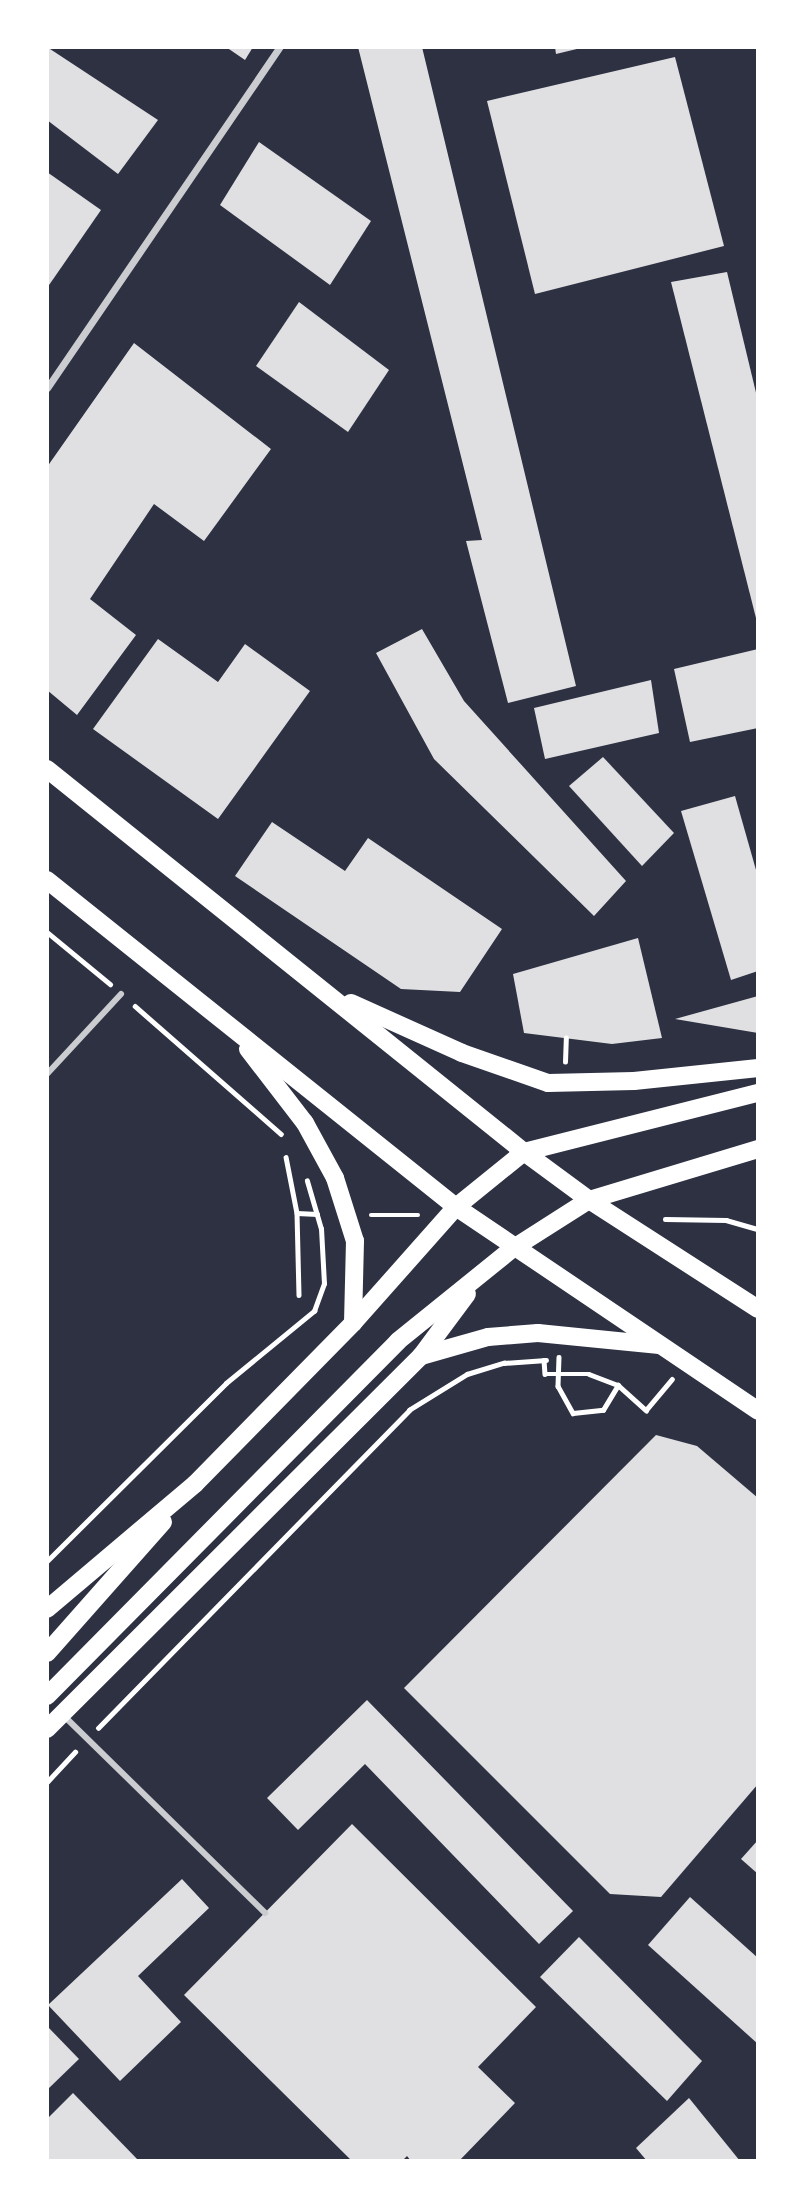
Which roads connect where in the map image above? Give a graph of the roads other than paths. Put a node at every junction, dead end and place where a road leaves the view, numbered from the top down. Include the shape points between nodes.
1 (280, 47) edge
2 (47, 388) edge
3 (47, 769) edge
4 (47, 880) edge
5 (121, 994) road end
6 (330, 994) junction
7 (231, 1027) junction
8 (758, 1068) edge
9 (47, 1074) edge
10 (758, 1093) edge
11 (758, 1149) edge
12 (524, 1152) junction
13 (589, 1200) junction
14 (456, 1207) junction
15 (512, 1249) junction
16 (484, 1272) junction
17 (758, 1310) edge
18 (353, 1323) junction
19 (663, 1345) junction
20 (421, 1356) junction
21 (758, 1411) edge
22 (195, 1484) junction
23 (47, 1609) edge
24 (50, 1651) edge
25 (47, 1696) edge
26 (62, 1714) junction
27 (47, 1729) edge
28 (265, 1913) dead end

1 - 2 street
3 - 6 main road
4 - 7 main road
5 - 9 street
6 - 8 main road via 462,1053 548,1083 634,1081
6 - 12 main road
7 - 14 main road
7 - 18 main road via 305,1123 335,1178 355,1241
10 - 12 main road
11 - 13 main road
12 - 13 main road
12 - 14 main road
13 - 15 main road
13 - 17 main road
14 - 15 main road
14 - 18 main road
15 - 16 main road
15 - 19 main road
16 - 20 main road
16 - 25 main road via 398,1341
18 - 22 main road
19 - 20 main road via 538,1333 488,1337
19 - 21 main road
20 - 26 main road
22 - 23 main road
22 - 24 main road
26 - 27 main road
26 - 28 street

